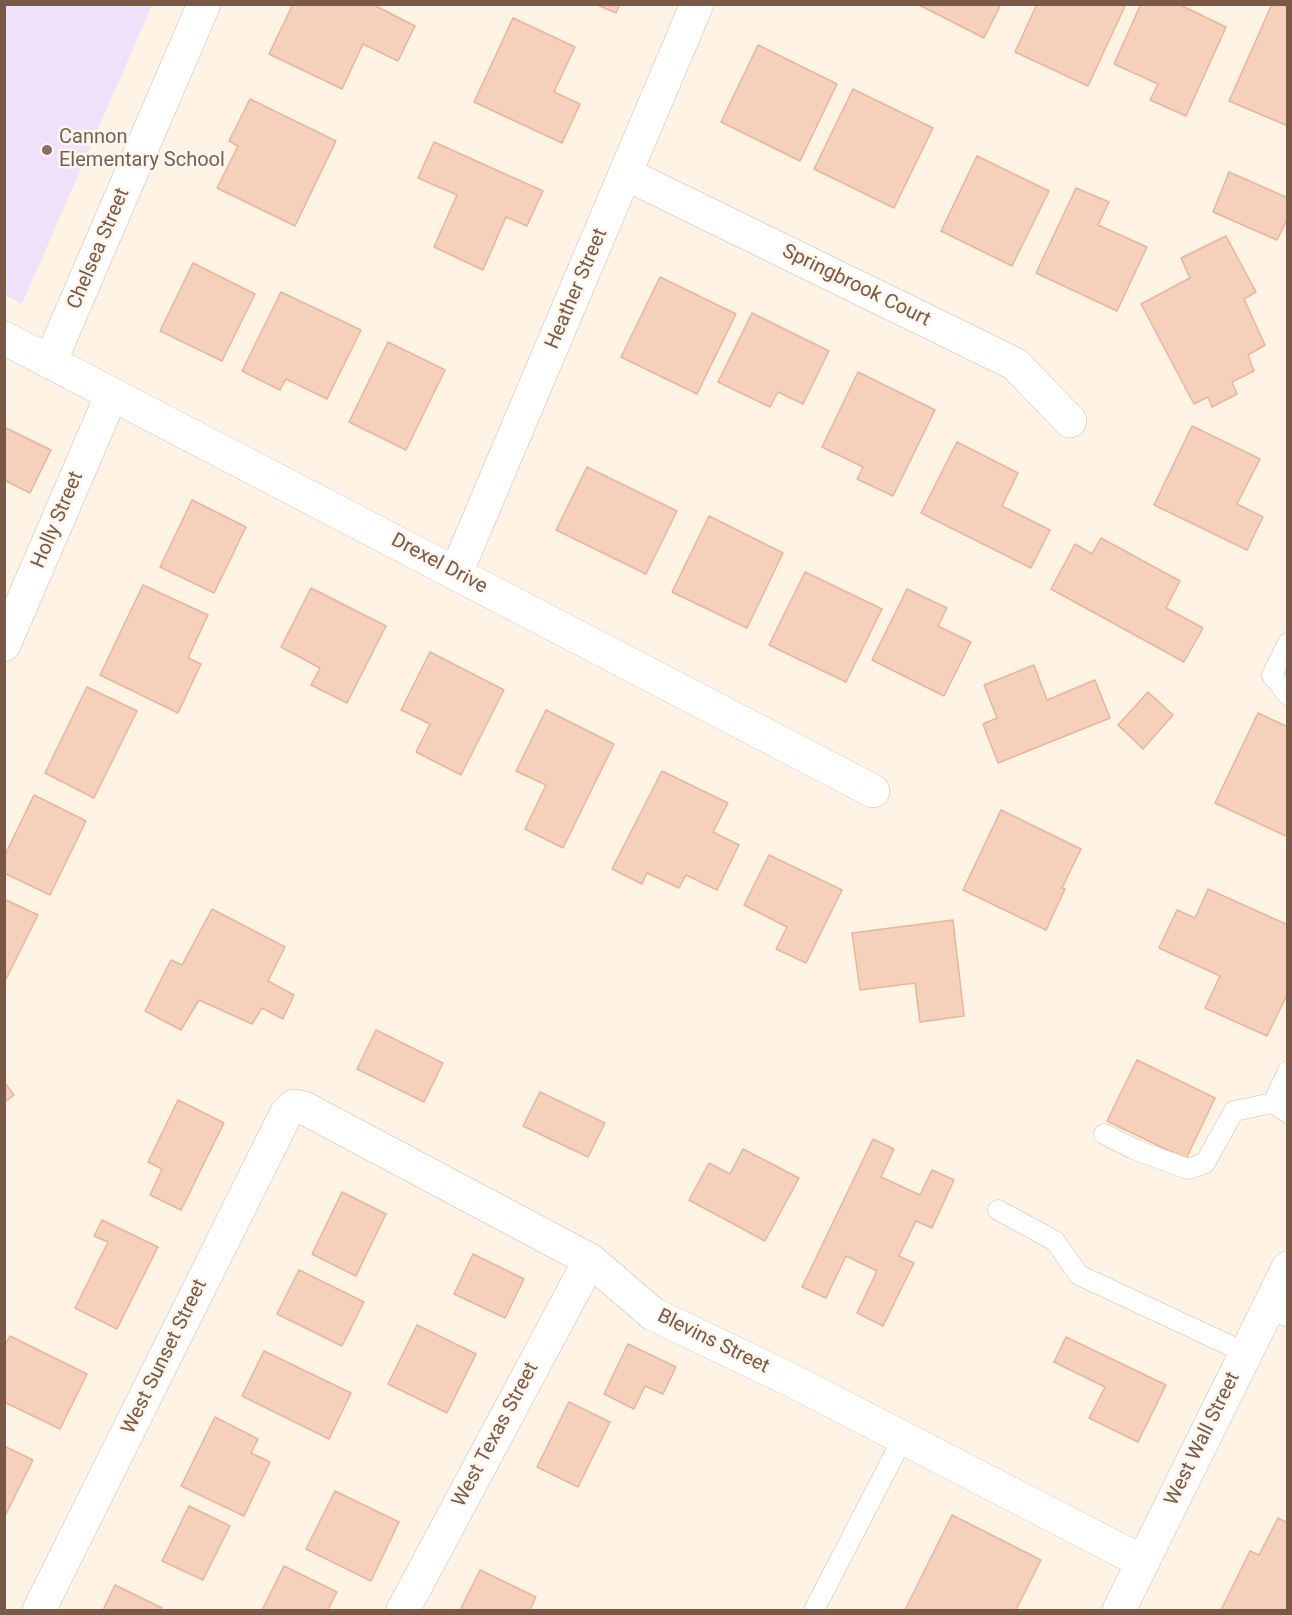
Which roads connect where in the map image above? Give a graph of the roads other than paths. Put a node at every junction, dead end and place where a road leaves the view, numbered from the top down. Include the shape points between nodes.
1 (204, 4) edge
2 (697, 4) edge
3 (626, 174) junction
4 (4, 338) edge
5 (50, 362) junction
6 (112, 394) junction
7 (1070, 421) dead end
8 (456, 573) junction
9 (1287, 643) edge
10 (4, 645) edge
11 (1287, 695) edge
12 (873, 791) dead end
13 (1286, 1073) edge
14 (294, 1106) joint
15 (1280, 1108) edge
16 (1104, 1134) dead end
17 (998, 1210) dead end
18 (590, 1260) junction
19 (1287, 1268) edge
20 (1277, 1312) edge
21 (1246, 1353) junction
22 (903, 1438) junction
23 (1143, 1562) junction
24 (39, 1611) edge
25 (403, 1611) edge
26 (814, 1611) edge
27 (1119, 1611) edge

1 - 5 street, Chelsea Street
2 - 3 street, Heather Street
3 - 7 street, Springbrook Court via 1015,364
3 - 8 street, Heather Street
4 - 5 street, Drexel Drive
5 - 6 street, Drexel Drive
6 - 8 street, Drexel Drive
6 - 10 street, Holly Street
8 - 12 street, Drexel Drive
9 - 11 lane via 1272,675
13 - 15 lane
14 - 18 street, Blevins Street
14 - 24 street, West Sunset Street via 286,1114
15 - 16 lane via 1234,1111 1205,1164 1188,1169
17 - 21 lane via 1055,1241 1079,1275
18 - 22 street, Blevins Street via 653,1314
18 - 25 street, West Texas Street
19 - 20 street, West Wall Street
20 - 21 street, West Wall Street
21 - 23 street, West Wall Street
22 - 23 street, Blevins Street
22 - 26 lane
23 - 27 street, West Wall Street

